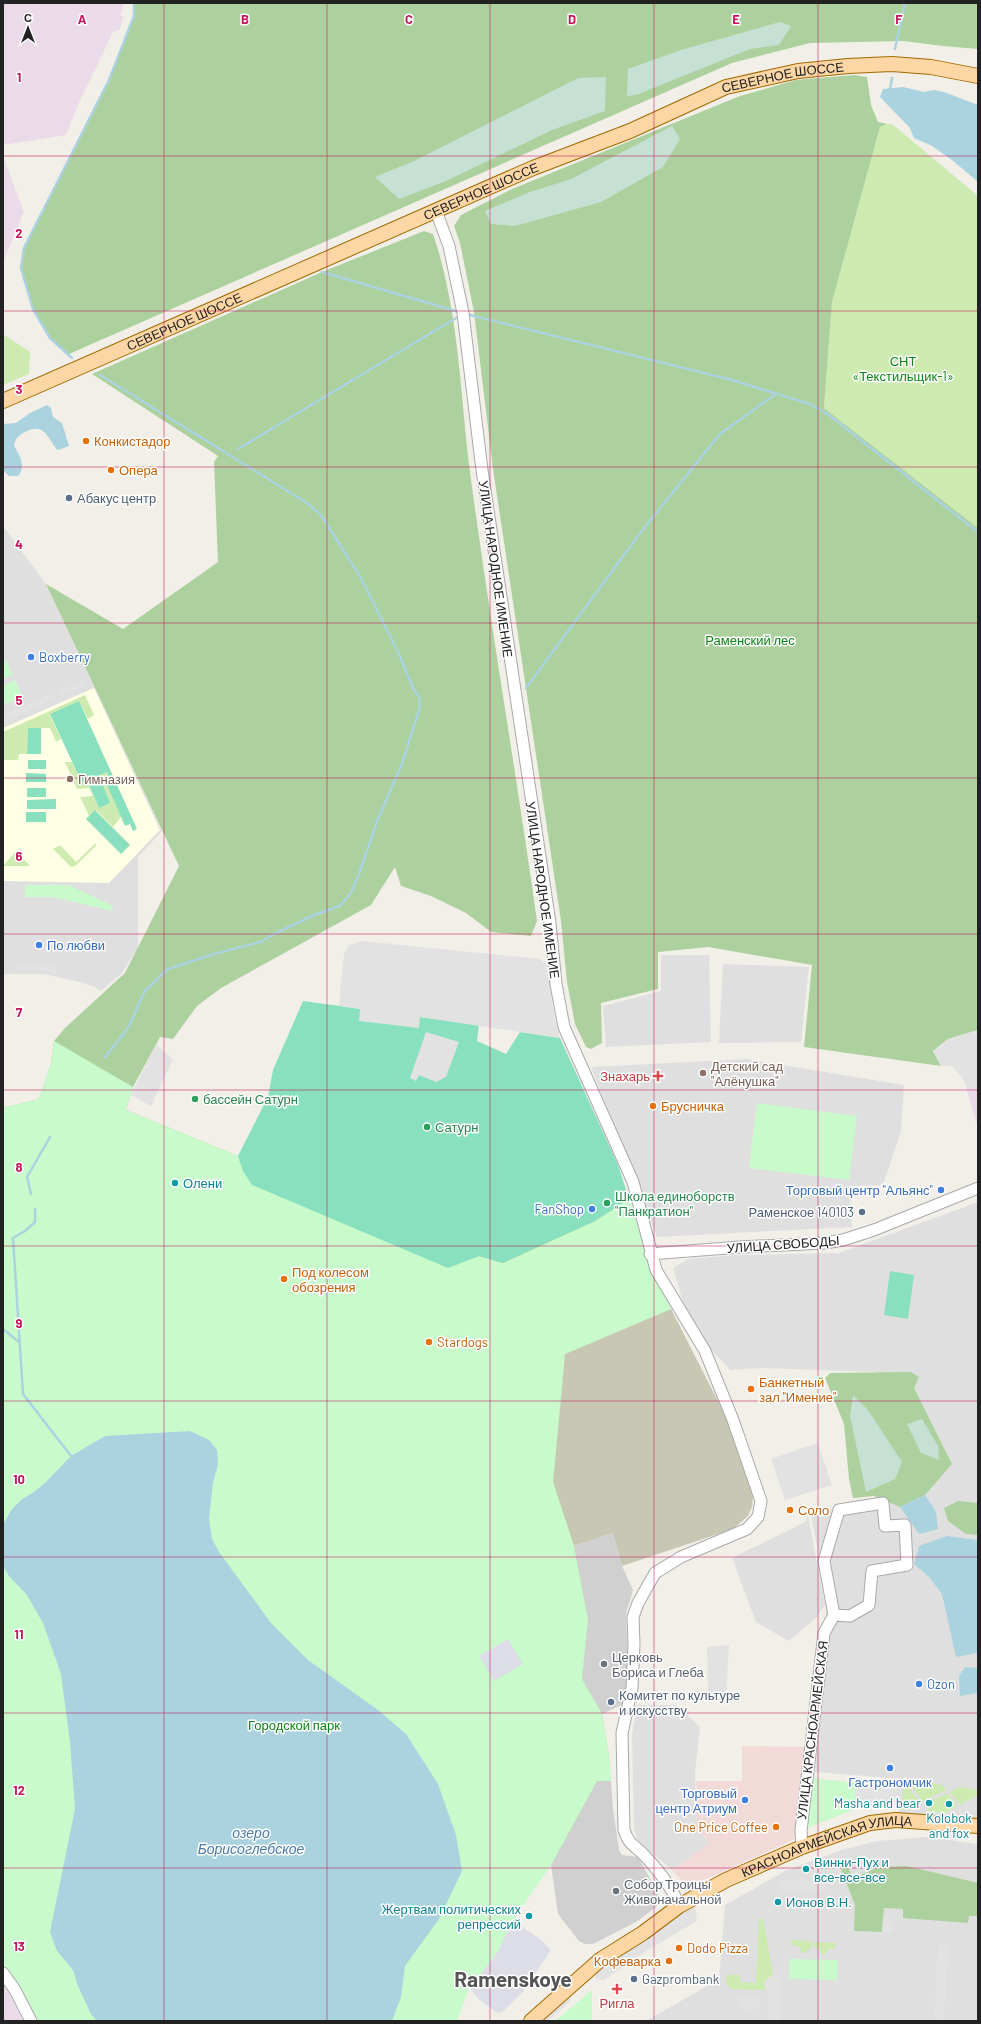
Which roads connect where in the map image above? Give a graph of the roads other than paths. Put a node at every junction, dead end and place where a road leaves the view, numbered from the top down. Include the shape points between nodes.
1 (978, 76) edge
2 (436, 211) junction
3 (3, 401) edge
4 (978, 1188) edge
5 (650, 1254) junction
6 (834, 1615) junction
7 (978, 1826) edge
8 (802, 1847) junction
9 (679, 1906) junction
10 (3, 1973) edge
11 (31, 2021) edge
12 (531, 2021) edge

1 - 2 main road, СЕВЕРНОЕ ШОССЕ via 931,67 892,64 798,72 726,86 630,131 533,168
2 - 3 main road, СЕВЕРНОЕ ШОССЕ
2 - 5 street, УЛИЦА НАРОДНОЕ ИМЕНИЕ via 449,246 462,313 483,478 564,1027 633,1182
4 - 5 street, УЛИЦА СВОБОДЫ via 844,1240
5 - 9 street, УЛИЦА НАРОДНОЕ ИМЕНИЕ via 670,1296 704,1351 728,1406 761,1501 758,1517 747,1529 681,1557 655,1573 644,1589 633,1617 632,1688 622,1733 624,1830 629,1843 644,1855 661,1876 676,1897
6 - 6 street via 824,1561 839,1510 883,1503 885,1526 905,1525 907,1565 872,1571 869,1605 850,1616
6 - 8 street, УЛИЦА КРАСНОАРМЕЙСКАЯ via 824,1633 801,1831
7 - 8 main road, КРАСНОАРМЕЙСКАЯ УЛИЦА via 896,1820 870,1823
8 - 9 main road, КРАСНОАРМЕЙСКАЯ УЛИЦА via 726,1880
9 - 12 main road, КРАСНОАРМЕЙСКАЯ УЛИЦА via 600,1960
10 - 11 street

